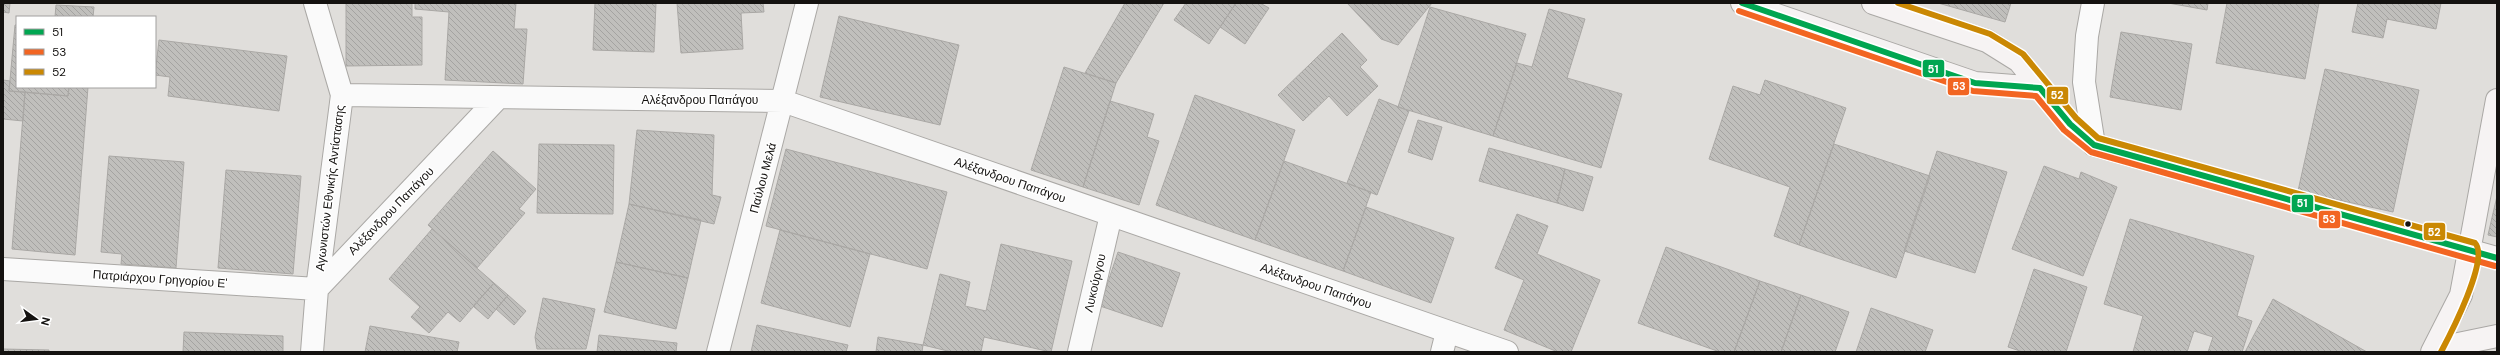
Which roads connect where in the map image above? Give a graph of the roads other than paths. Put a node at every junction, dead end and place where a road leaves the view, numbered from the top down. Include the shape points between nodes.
1 (315, 3) edge
2 (807, 3) edge
3 (1742, 3) edge
4 (1873, 3) edge
5 (2092, 3) edge
6 (2040, 88) junction
7 (342, 95) junction
8 (498, 98) junction
9 (2497, 100) edge
10 (783, 101) junction
11 (2094, 145) junction
12 (1111, 215) junction
13 (2471, 250) junction
14 (2497, 258) edge
15 (3, 269) edge
16 (317, 289) junction
17 (2497, 336) edge
18 (1444, 342) edge
19 (2433, 351) edge
20 (312, 352) edge
21 (718, 352) edge
22 (1079, 352) edge
23 (1507, 352) edge

1 - 7 street, Αγωνιστών Εθνικής Αντίστασης
2 - 10 street, Παύλου Μελά
3 - 6 street via 1974,83
4 - 6 street via 1987,41 2019,61
5 - 11 street via 2086,36 2084,82
6 - 11 street via 2070,124
7 - 8 street, Αλέξανδρου Παπάγου
7 - 16 street, Αγωνιστών Εθνικής Αντίστασης
8 - 10 street, Αλέξανδρου Παπάγου
8 - 16 street, Αλέξανδρου Παπάγου
9 - 13 street
10 - 12 street, Αλέξανδρου Παπάγου
10 - 21 street, Παύλου Μελά
11 - 13 street
12 - 18 street, Αλέξανδρου Παπάγου
12 - 22 street, Λυκούργου
13 - 14 street
13 - 19 street via 2461,295
15 - 16 street, Πατριάρχου Γρηγορίου Ε'
16 - 20 street, Αγωνιστών Εθνικής Αντίστασης
17 - 19 street
18 - 23 street, Αλέξανδρου Παπάγου

